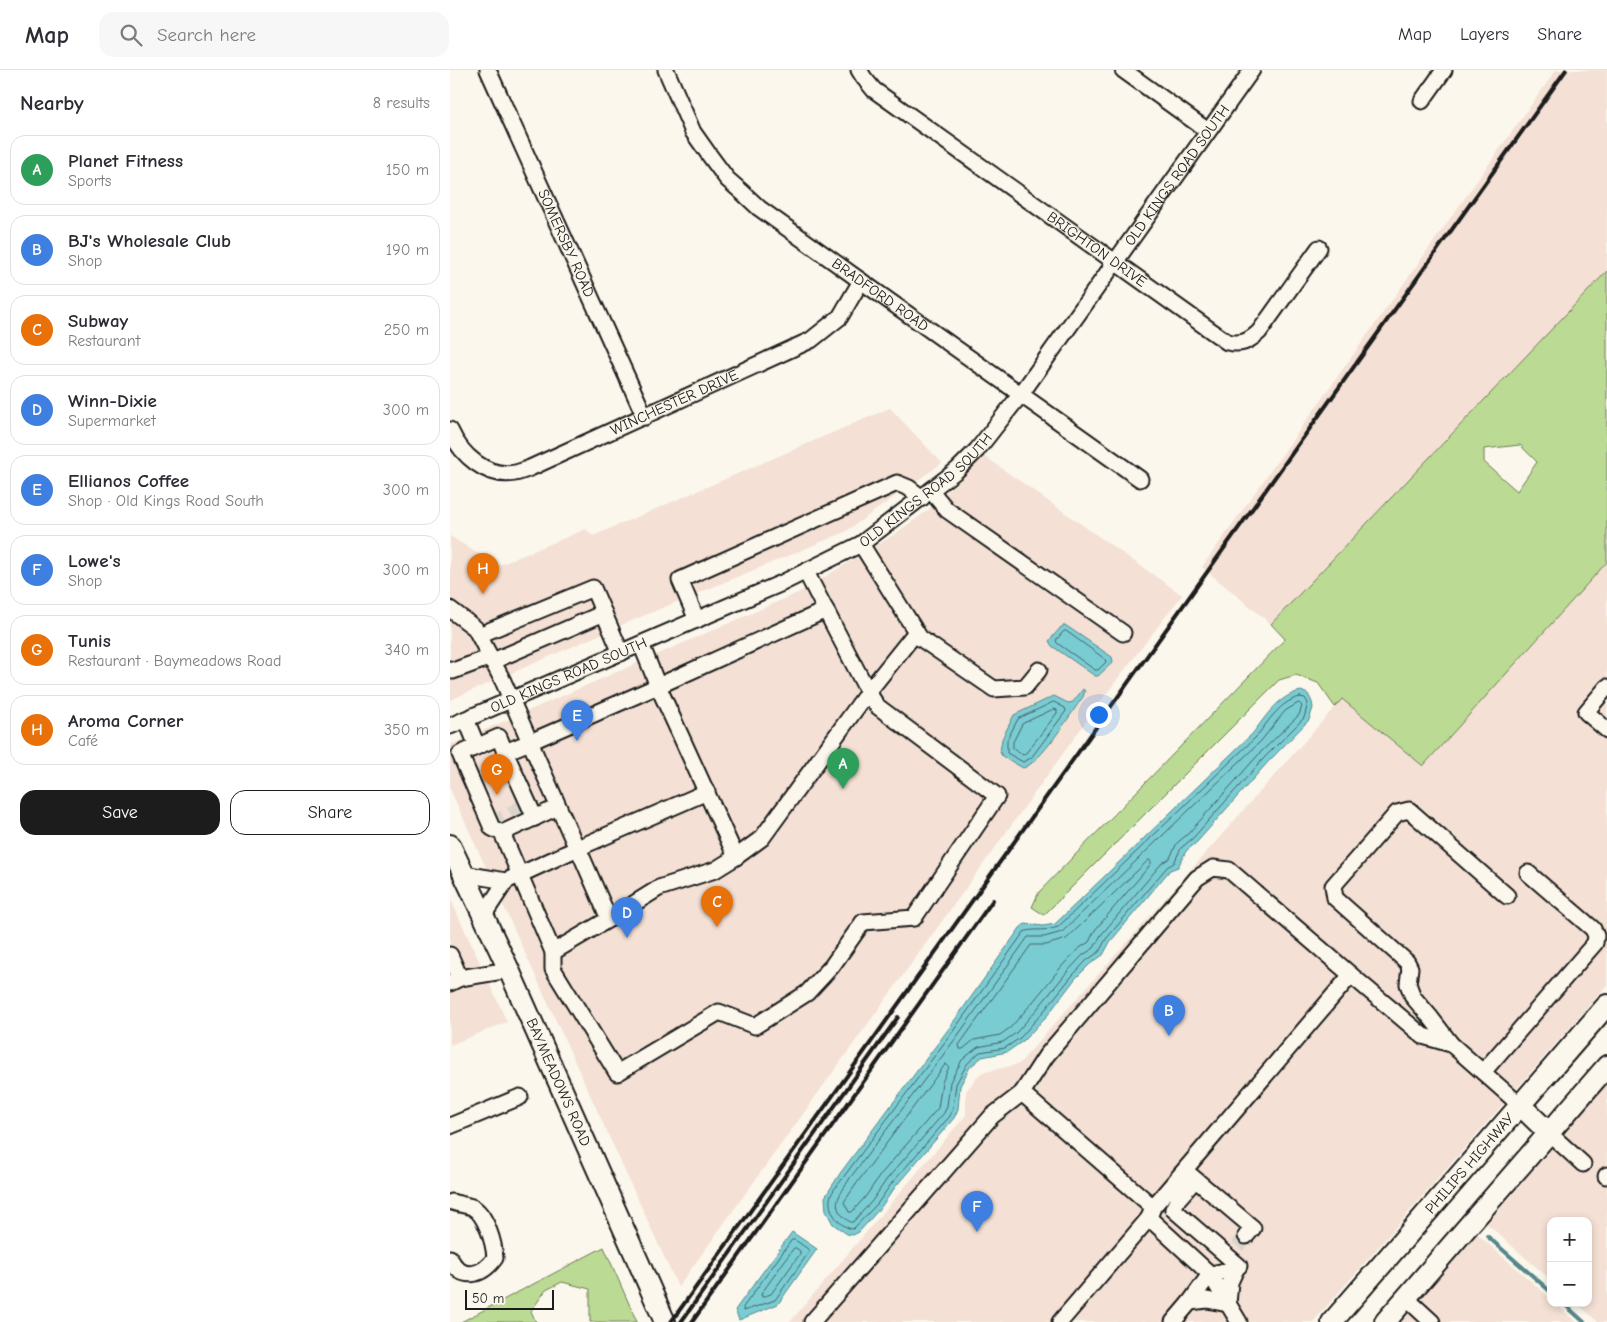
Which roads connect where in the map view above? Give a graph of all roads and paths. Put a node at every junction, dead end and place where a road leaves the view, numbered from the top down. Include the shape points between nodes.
1 (488, 70) edge
2 (666, 70) edge
3 (859, 70) edge
4 (1122, 70) edge
5 (1252, 70) edge
6 (1444, 70) edge
7 (1422, 101) dead end
8 (1208, 131) junction
9 (1318, 248) dead end
10 (1115, 262) junction
11 (861, 281) junction
12 (1021, 394) junction
13 (645, 417) junction
14 (450, 430) edge
15 (1140, 479) dead end
16 (926, 494) junction
17 (861, 544) junction
18 (806, 572) junction
19 (450, 609) edge
20 (826, 610) junction
21 (604, 613) junction
22 (697, 620) junction
23 (916, 632) junction
24 (1123, 632) dead end
25 (479, 635) junction
26 (641, 644) junction
27 (621, 653) junction
28 (492, 659) junction
29 (450, 669) edge
30 (1039, 670) dead end
31 (658, 686) junction
32 (1607, 688) edge
33 (868, 692) junction
34 (511, 700) junction
35 (466, 719) junction
36 (450, 726) edge
37 (1607, 730) edge
38 (530, 742) junction
39 (477, 746) junction
40 (505, 752) junction
41 (707, 792) junction
42 (558, 807) junction
43 (535, 818) junction
44 (502, 833) junction
45 (450, 845) edge
46 (578, 848) junction
47 (736, 857) junction
48 (1528, 873) dead end
49 (464, 874) junction
50 (520, 874) junction
51 (506, 881) junction
52 (1507, 896) dead end
53 (483, 916) junction
54 (609, 919) junction
55 (553, 952) junction
56 (450, 955) edge
57 (508, 970) junction
58 (1351, 975) junction
59 (455, 980) edge
60 (1607, 1005) edge
61 (1451, 1044) junction
62 (1607, 1066) edge
63 (1482, 1072) junction
64 (1022, 1093) junction
65 (520, 1097) dead end
66 (1520, 1105) junction
67 (450, 1126) edge
68 (1549, 1133) junction
69 (1583, 1164) dead end
70 (1190, 1175) junction
71 (450, 1202) edge
72 (1151, 1213) junction
73 (452, 1266) edge
74 (1210, 1274) junction
75 (1406, 1298) junction
76 (1190, 1302) junction
77 (1228, 1304) junction
78 (665, 1322) edge
79 (812, 1322) edge
80 (1060, 1322) edge
81 (1173, 1322) edge
82 (1240, 1322) edge
83 (1332, 1322) edge
84 (1385, 1322) edge
85 (1432, 1322) edge

1 - 13 street, SOMERSBY ROAD
2 - 11 street, BRADFORD ROAD via 693,132 727,179 760,208
3 - 10 street, BRIGHTON DRIVE via 874,90
4 - 8 street
5 - 8 street, OLD KINGS ROAD SOUTH
6 - 7 street
8 - 10 street, OLD KINGS ROAD SOUTH
9 - 10 street, BRIGHTON DRIVE via 1259,332 1239,344 1227,342
10 - 12 street, OLD KINGS ROAD SOUTH
11 - 12 street, BRADFORD ROAD
11 - 13 street, WINCHESTER DRIVE via 840,317 811,340
12 - 15 street, BRADFORD ROAD
12 - 16 street, OLD KINGS ROAD SOUTH via 977,450
13 - 14 street, WINCHESTER DRIVE via 514,473 496,472 478,465 455,443
16 - 17 street, OLD KINGS ROAD SOUTH
16 - 22 street via 897,483 680,580
16 - 24 street
17 - 18 street, OLD KINGS ROAD SOUTH
17 - 23 street
18 - 20 street
18 - 22 street, OLD KINGS ROAD SOUTH
19 - 25 street via 475,628
20 - 31 street
20 - 33 street
21 - 25 street via 593,588
21 - 27 street
21 - 28 street
22 - 26 street, OLD KINGS ROAD SOUTH
23 - 30 street via 994,689 1025,687
23 - 33 street
25 - 28 street
26 - 27 street, OLD KINGS ROAD SOUTH
26 - 31 street
27 - 34 street, OLD KINGS ROAD SOUTH
28 - 29 street
28 - 34 street
31 - 38 street
31 - 41 street
32 - 37 street via 1586,712
33 - 47 street via 762,838
33 - 55 street via 877,706 997,796 914,918 863,922 832,966 807,993 755,1026 719,1012 617,1073 553,969
34 - 35 street, OLD KINGS ROAD SOUTH
34 - 38 street
35 - 36 street, OLD KINGS ROAD SOUTH
35 - 39 street
38 - 40 street
38 - 42 street
39 - 40 street via 499,737
39 - 44 street via 460,754 492,828
40 - 43 street
41 - 46 street
41 - 47 street
42 - 43 street
42 - 46 street
43 - 44 street
44 - 50 street
45 - 49 main road, BAYMEADOWS ROAD
46 - 50 street
46 - 54 street
47 - 54 street via 715,870 659,888
48 - 63 street via 1593,929 1595,943
49 - 51 street
49 - 53 main road, BAYMEADOWS ROAD
50 - 51 street
50 - 55 street
51 - 53 street
52 - 61 street via 1409,810 1397,813 1333,886 1335,898 1407,962 1412,996
53 - 57 main road, BAYMEADOWS ROAD
54 - 55 street
56 - 59 street
57 - 59 street
57 - 78 main road, BAYMEADOWS ROAD
58 - 61 street via 1423,1036
58 - 64 street via 1229,870 1213,868 1191,885 1046,1056
58 - 70 street
60 - 66 main road, PHILIPS HIGHWAY
61 - 63 street
62 - 68 main road
63 - 66 street
64 - 72 street
64 - 79 street via 992,1116
65 - 67 street
66 - 68 main road
66 - 83 main road, PHILIPS HIGHWAY
68 - 69 street
68 - 75 main road
70 - 70 street via 1173,1208 1237,1251 1253,1228
70 - 72 street
71 - 73 street via 477,1211 486,1224 495,1250 495,1258 489,1267 476,1274
72 - 74 street
72 - 80 street
74 - 76 street
74 - 77 street
74 - 77 street via 1236,1269 1230,1282
75 - 84 main road
75 - 85 street
76 - 77 street via 1207,1300
76 - 81 street
77 - 82 street

